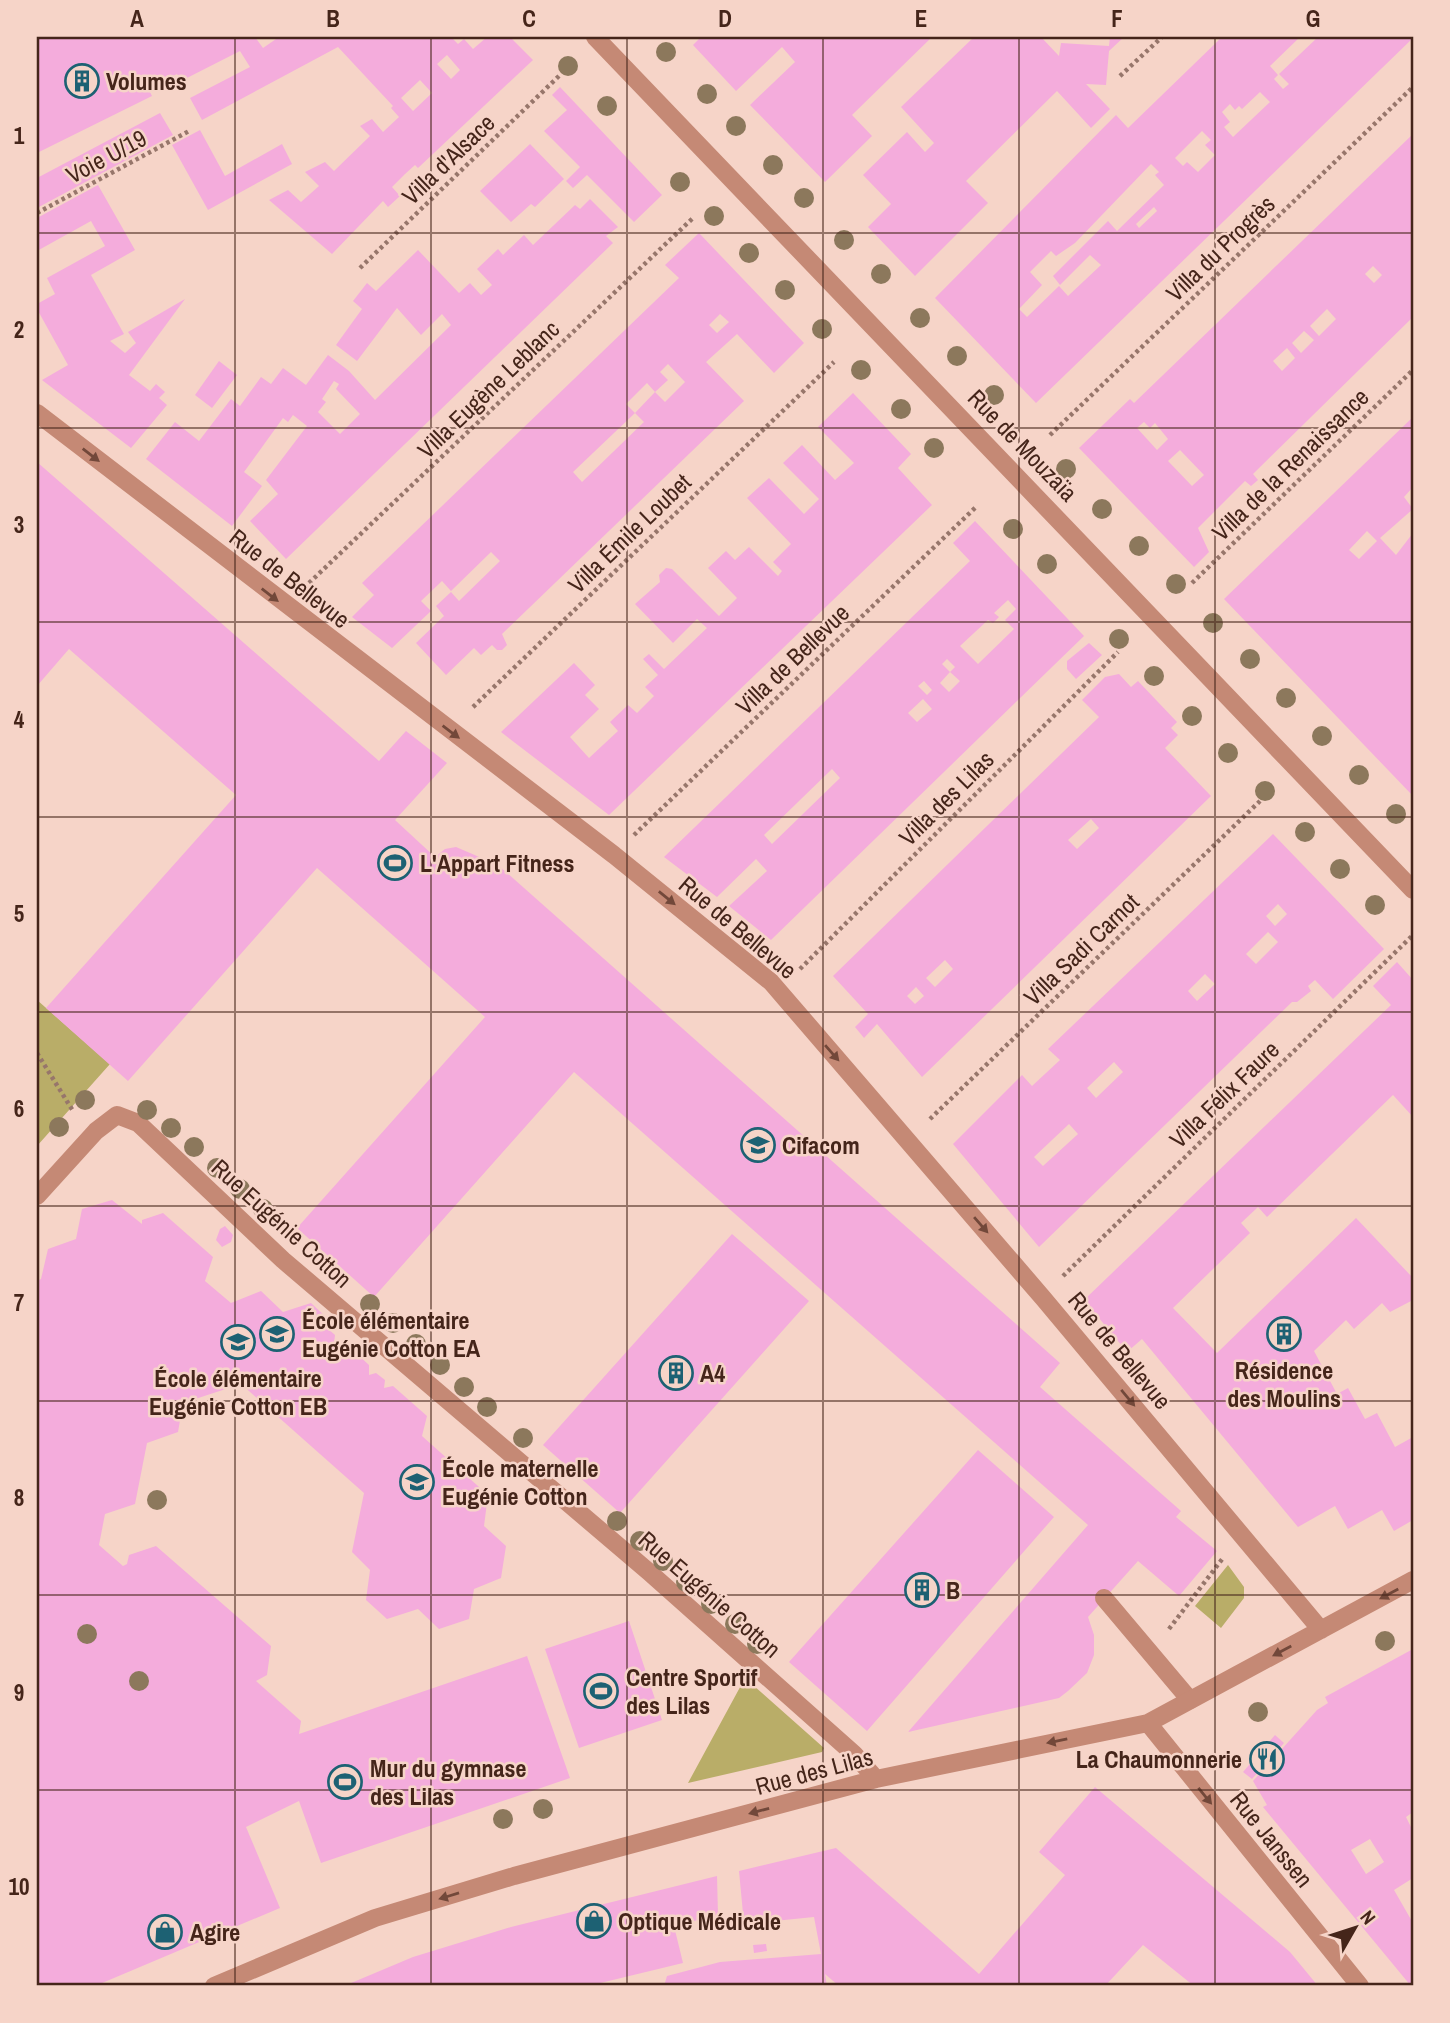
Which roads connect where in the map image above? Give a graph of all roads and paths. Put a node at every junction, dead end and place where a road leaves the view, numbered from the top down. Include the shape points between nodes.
1 (596, 37) edge
2 (1162, 37) edge
3 (560, 75) dead end
4 (1120, 76) dead end
5 (1413, 87) edge
6 (191, 130) dead end
7 (37, 213) edge
8 (694, 218) dead end
9 (360, 268) dead end
10 (834, 362) dead end
11 (1413, 370) edge
12 (37, 413) edge
13 (1050, 435) dead end
14 (977, 506) dead end
15 (1192, 583) dead end
16 (305, 587) dead end
17 (1118, 652) dead end
18 (452, 733) junction
19 (1259, 801) dead end
20 (632, 837) dead end
21 (1413, 890) edge
22 (1413, 935) edge
23 (800, 969) dead end
24 (37, 1053) edge
25 (927, 1122) dead end
26 (96, 1131) junction
27 (37, 1196) edge
28 (1060, 1278) dead end
29 (1228, 1552) dead end
30 (1413, 1580) edge
31 (1104, 1598) dead end
32 (1321, 1630) junction
33 (1151, 1651) junction
34 (1190, 1700) junction
35 (1148, 1723) junction
36 (876, 1779) junction
37 (214, 1986) edge
38 (1360, 1986) edge

1 - 21 street, Rue de Mouzaïa
2 - 4 path
3 - 9 path, Villa d'Alsace
5 - 13 path, Villa du Progrès
6 - 7 path, Voie U/19
8 - 16 path, Villa Eugène Leblanc
10 - 18 path, Villa Émile Loubet via 467,712
11 - 15 path, Villa de la Renaissance
12 -> 18 street, Rue de Bellevue
14 - 20 path, Villa de Bellevue
17 - 23 path, Villa des Lilas
18 -> 32 street, Rue de Bellevue via 614,855 771,982 1044,1298
19 - 25 path, Villa Sadi Carnot
22 - 28 path, Villa Félix Faure
24 - 26 path via 70,1109
26 - 27 street, Rue Eugénie Cotton
26 - 36 street, Rue Eugénie Cotton via 117,1115 138,1123 283,1260 649,1572 854,1754
29 - 33 path
30 -> 32 street, Rue des Lilas
31 - 33 street
32 -> 34 street, Rue des Lilas
33 - 34 street
34 - 35 street, Rue des Lilas
35 -> 36 street, Rue des Lilas
35 -> 38 street, Rue Janssen
36 -> 37 street, Rue des Lilas via 375,1918

